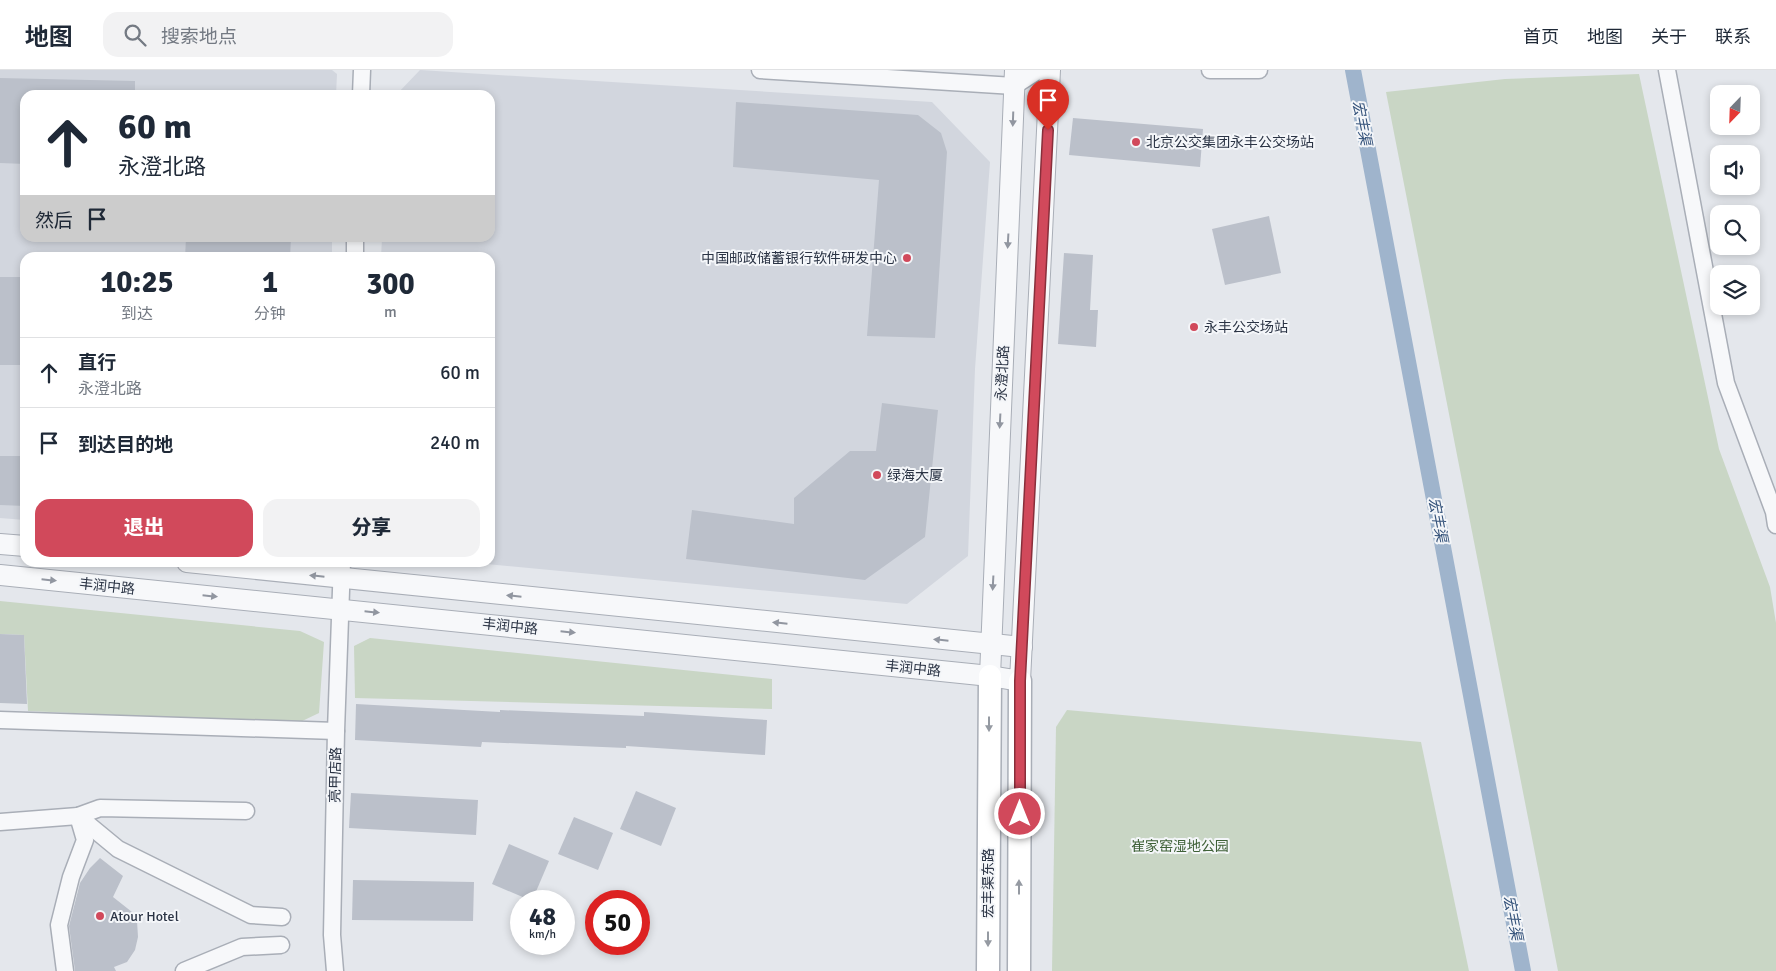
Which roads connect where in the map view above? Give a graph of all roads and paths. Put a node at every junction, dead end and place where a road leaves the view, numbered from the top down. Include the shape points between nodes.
1 (362, 70) edge
2 (760, 70) edge
3 (1039, 70) edge
4 (1050, 70) edge
5 (1210, 70) edge
6 (1259, 70) edge
7 (1667, 70) edge
8 (1015, 78) edge
9 (361, 90) edge
10 (1775, 516) edge
11 (0, 544) edge
12 (20, 546) edge
13 (284, 567) edge
14 (342, 570) edge
15 (0, 575) edge
16 (339, 609) junction
17 (990, 645) junction
18 (1022, 647) junction
19 (990, 676) junction
20 (1020, 681) junction
21 (0, 720) edge
22 (336, 730) junction
23 (246, 811) dead end
24 (78, 816) junction
25 (0, 822) edge
26 (282, 917) dead end
27 (281, 945) dead end
28 (65, 971) edge
29 (184, 971) edge
30 (335, 971) edge
31 (988, 971) edge
32 (1019, 971) edge

1 - 9 street
2 - 8 street
3 - 8 street
4 - 18 street
5 - 6 street
7 - 10 street via 1726,383
8 -> 17 street, 永澄北路
11 - 12 street
14 -> 13 street
14 - 16 street, 亮甲店路
17 -> 14 street
15 -> 16 street, 丰润中路
16 -> 19 street, 丰润中路
16 - 22 street, 亮甲店路
17 - 18 street
17 - 19 street, 永澄北路
18 - 20 street
19 - 20 street, 丰润中路
19 -> 31 main road, 宏丰渠东路
32 -> 20 main road
21 - 22 street
22 - 30 street, 亮甲店路 via 332,935
23 - 24 street via 100,808
24 - 25 street
24 - 26 street via 118,849 251,915
24 - 28 street via 85,840 70,876 59,924
27 - 29 street via 242,946

